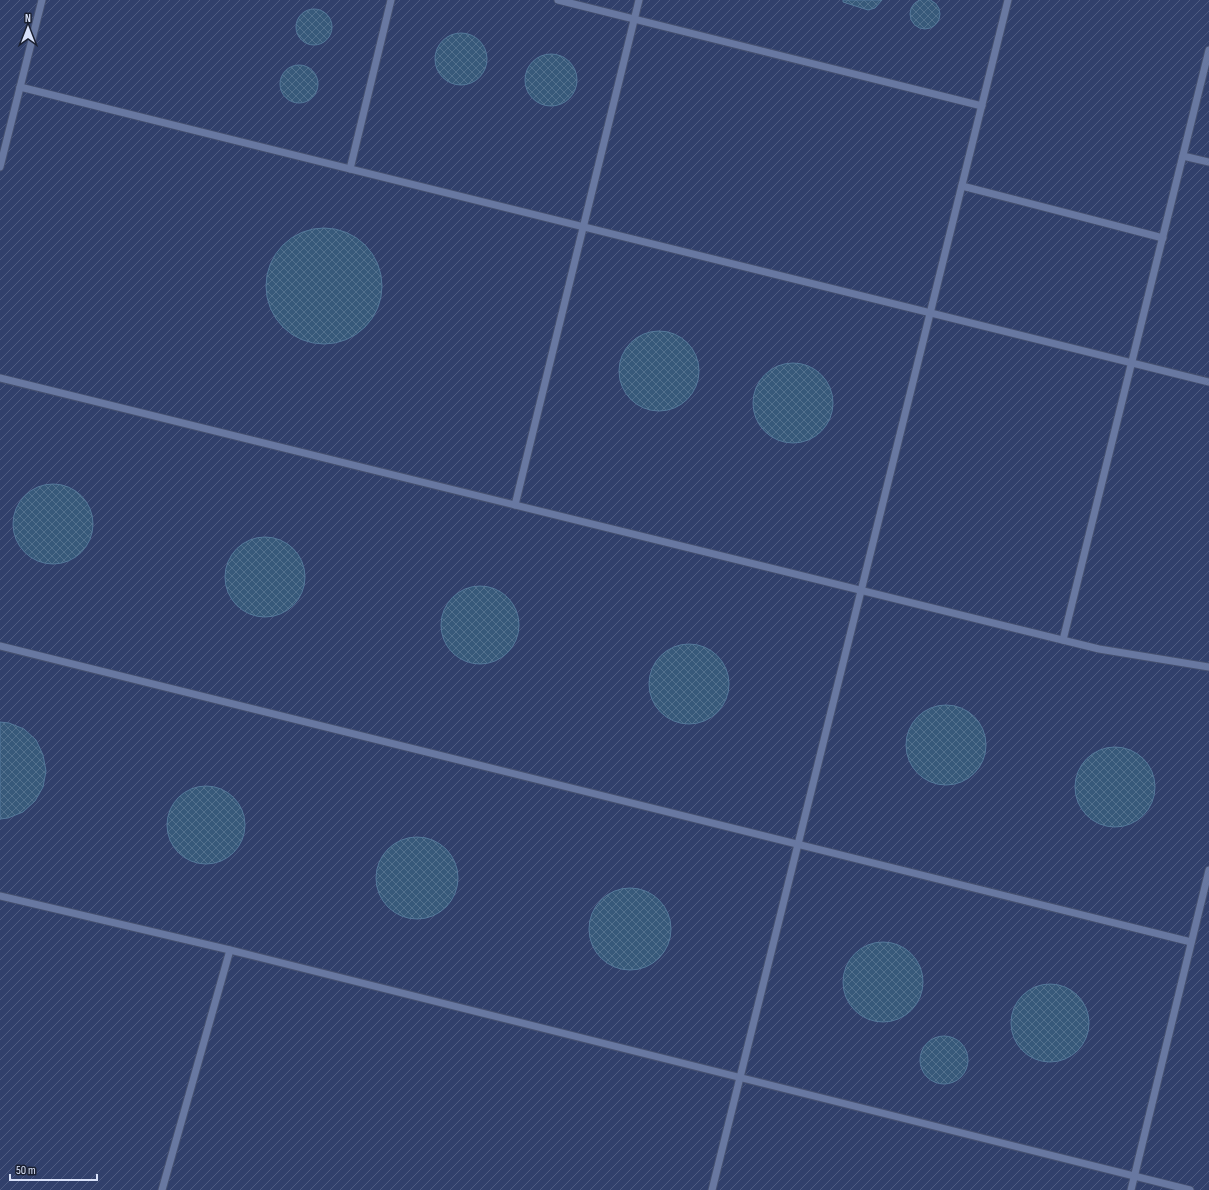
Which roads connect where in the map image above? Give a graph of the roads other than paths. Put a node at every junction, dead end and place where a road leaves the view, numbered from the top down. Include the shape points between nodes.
1 (42, 0) edge
2 (391, 0) edge
3 (558, 0) edge
4 (639, 0) edge
5 (1008, 0) edge
6 (635, 19) junction
7 (1209, 50) edge
8 (20, 87) junction
9 (982, 106) junction
10 (1183, 156) junction
11 (1209, 162) edge
12 (0, 167) edge
13 (350, 168) junction
14 (962, 186) junction
15 (584, 226) junction
16 (1162, 238) junction
17 (930, 313) junction
18 (1132, 363) junction
19 (0, 378) edge
20 (1209, 382) edge
21 (515, 505) junction
22 (861, 591) junction
23 (1063, 640) junction
24 (0, 646) edge
25 (1209, 667) edge
26 (798, 844) junction
27 (1209, 870) edge
28 (0, 896) edge
29 (1191, 942) junction
30 (230, 950) junction
31 (740, 1078) junction
32 (1134, 1177) junction
33 (162, 1190) edge
34 (712, 1190) edge
35 (1130, 1190) edge
36 (1190, 1190) edge

1 - 8 lane
2 - 13 lane
3 - 6 lane
4 - 6 lane
5 - 9 lane
6 - 9 lane
6 - 15 lane
7 - 10 lane
8 - 12 lane
8 - 13 lane
9 - 14 lane
10 - 11 lane
10 - 16 lane
13 - 15 lane
14 - 16 lane
14 - 17 lane
15 - 17 lane
15 - 21 lane
16 - 18 lane
17 - 18 lane
17 - 22 lane
18 - 20 lane
18 - 23 lane
19 - 21 lane
21 - 22 lane
22 - 23 lane
22 - 26 lane
23 - 25 lane via 1111,652
24 - 26 lane
26 - 29 lane
26 - 31 lane
27 - 29 lane
28 - 30 lane
29 - 32 lane
30 - 31 lane
30 - 33 lane
31 - 32 lane
31 - 34 lane
32 - 35 lane
32 - 36 lane

